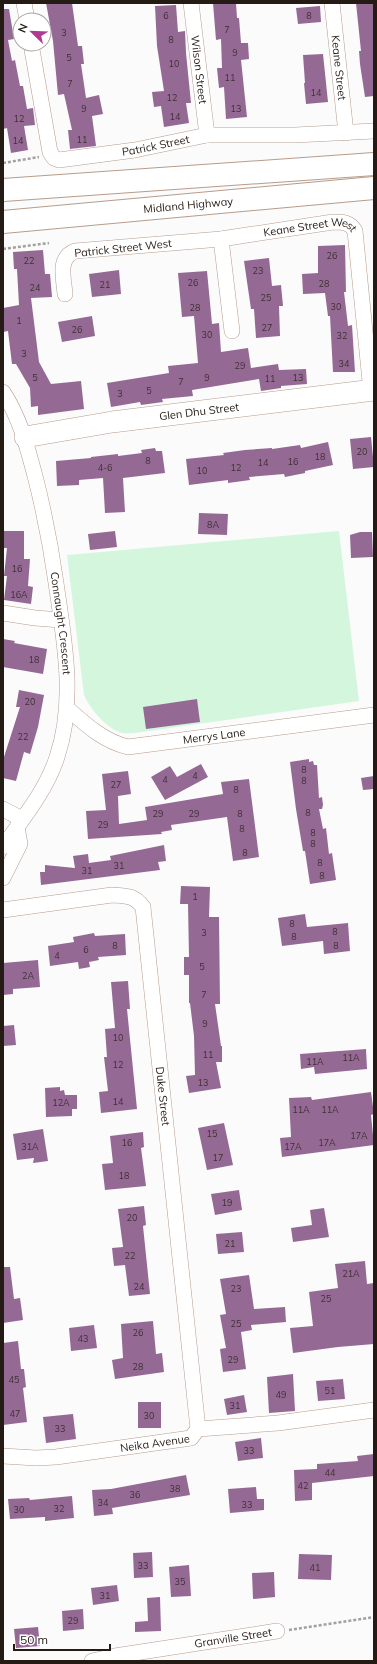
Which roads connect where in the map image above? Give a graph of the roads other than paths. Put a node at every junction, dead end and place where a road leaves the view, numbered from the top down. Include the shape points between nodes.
1 (192, 3) edge
2 (332, 3) edge
3 (32, 52) edge
4 (374, 131) edge
5 (346, 133) junction
6 (208, 136) junction
7 (374, 164) edge
8 (374, 188) edge
9 (3, 190) edge
10 (3, 222) edge
11 (221, 239) junction
12 (65, 294) dead end
13 (232, 331) dead end
14 (373, 390) edge
15 (3, 392) edge
16 (25, 437) junction
17 (3, 613) edge
18 (61, 620) junction
19 (67, 708) junction
20 (374, 715) edge
21 (3, 809) edge
22 (20, 823) junction
23 (3, 847) edge
24 (3, 878) edge
25 (3, 910) edge
26 (374, 1410) edge
27 (198, 1429) junction
28 (3, 1456) edge
29 (277, 1631) road end
30 (92, 1661) edge

1 - 6 street, Wilson Street
2 - 5 street, Keane Street
3 - 6 street, Patrick Street via 50,150 54,158 76,159
4 - 5 street, Patrick Street
5 - 6 street, Patrick Street
7 - 9 highway
8 - 10 highway, Midland Highway
11 - 12 street, Patrick Street West via 75,251 64,261
11 - 13 street
11 - 14 street, Keane Street West via 333,222 352,226 356,231
14 - 16 street, Glen Dhu Street via 112,422
15 - 16 street, Connaught Crescent
16 - 18 street, Connaught Crescent via 50,544
17 - 18 street
18 - 19 street, Connaught Crescent via 67,670
19 - 20 street, Merrys Lane via 104,738 128,747
19 - 22 street, Connaught Crescent via 57,757 47,782
21 - 22 street
22 - 23 street, Connaught Crescent
22 - 24 street via 20,844
25 - 27 street, Duke Street via 112,895 127,896 137,900 143,907
26 - 27 street, Neika Avenue via 278,1423
27 - 28 street, Neika Avenue via 191,1438 56,1457
29 - 30 street, Granville Street

